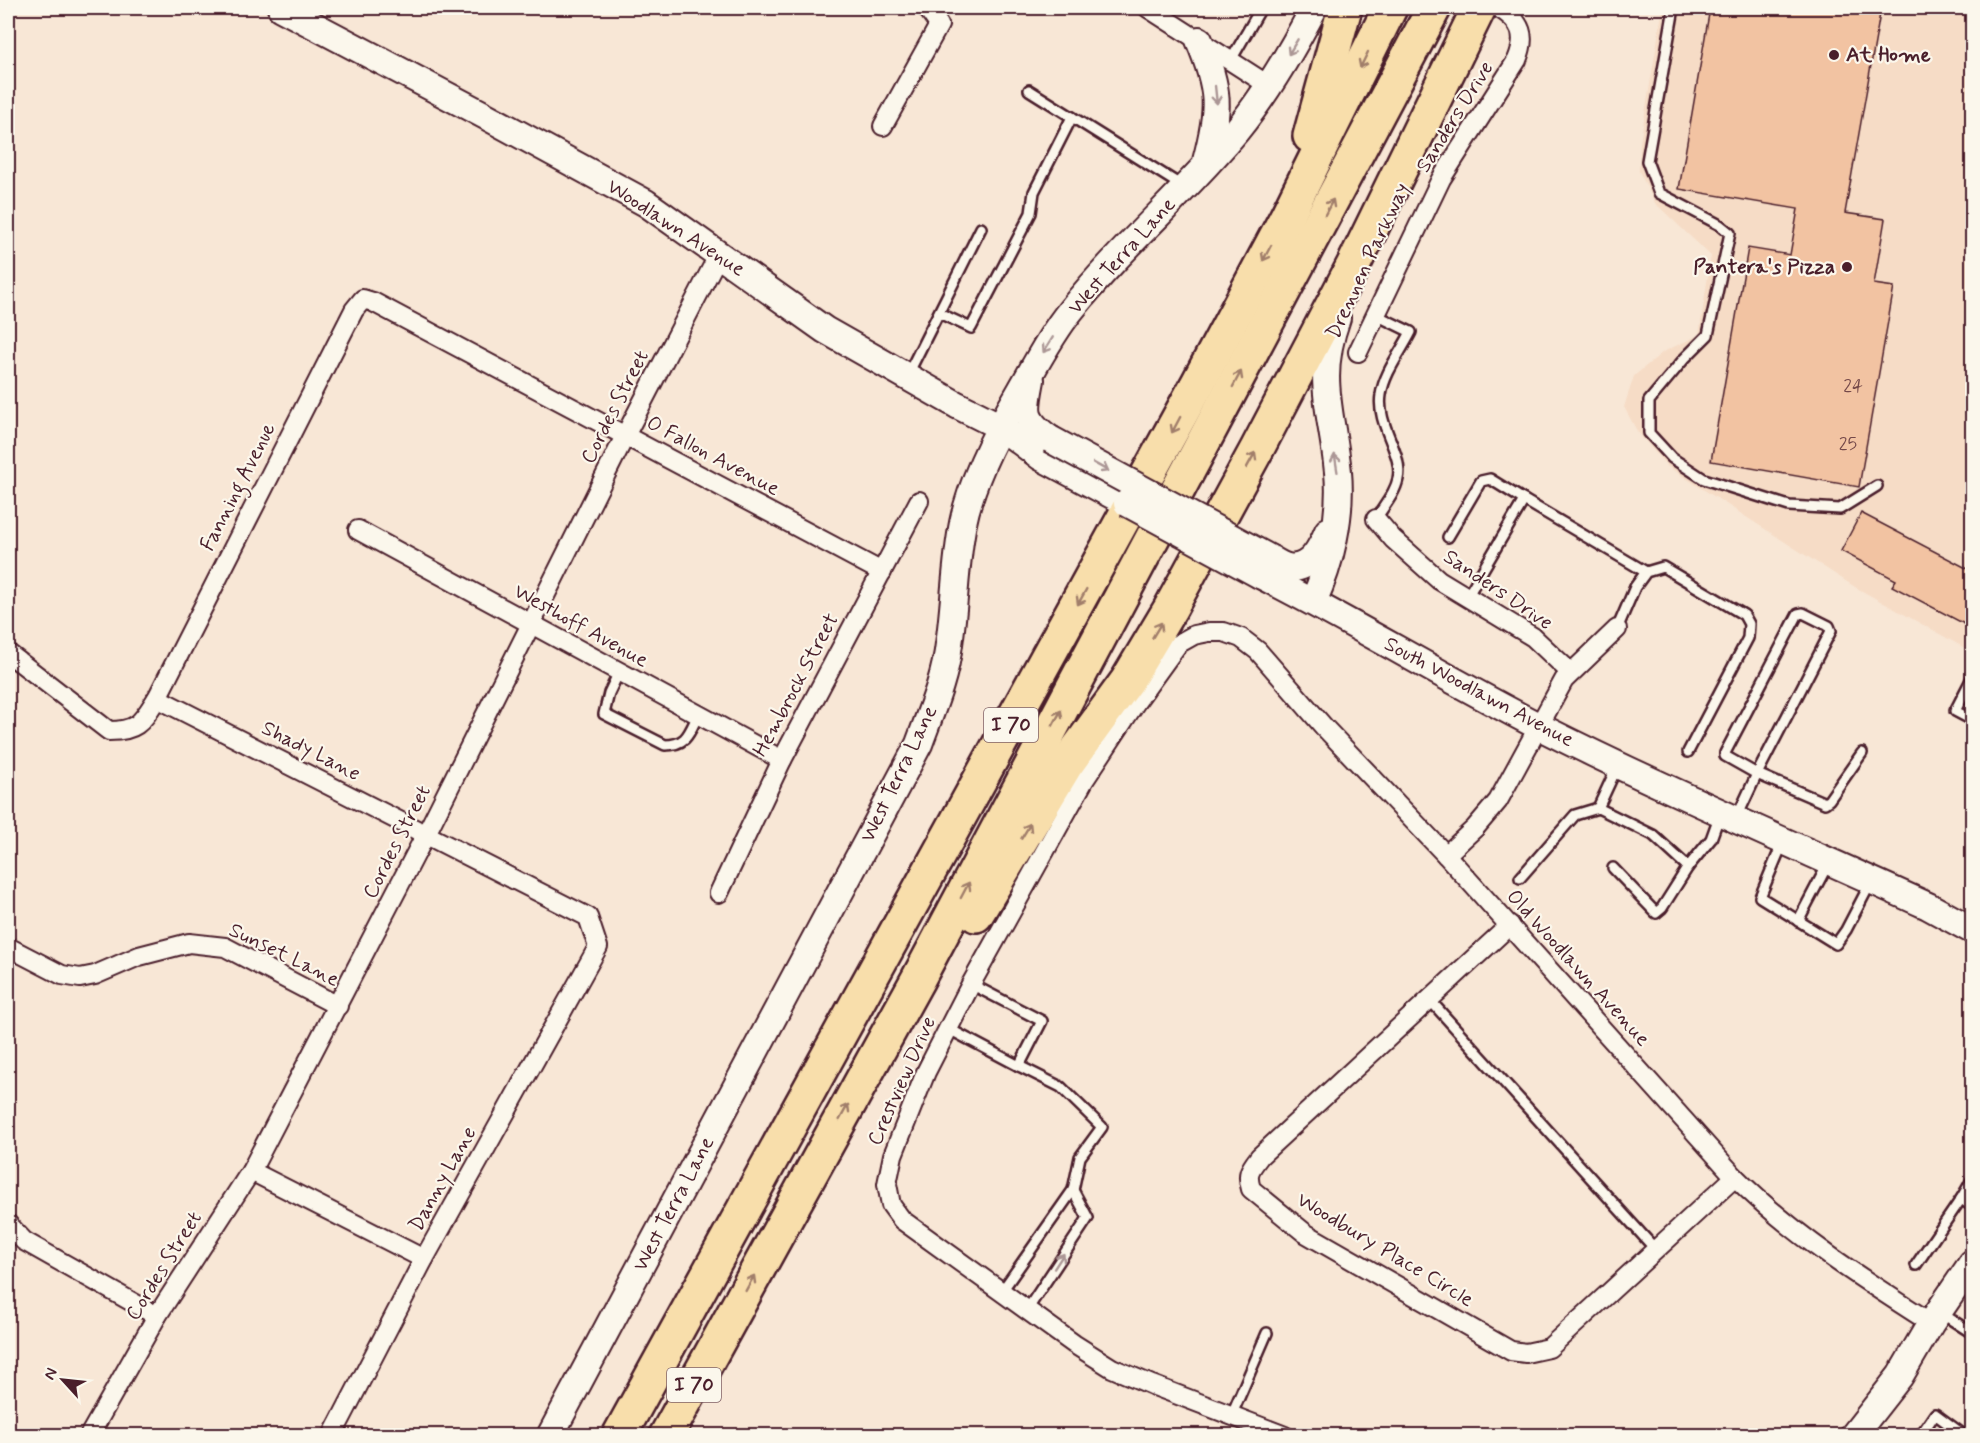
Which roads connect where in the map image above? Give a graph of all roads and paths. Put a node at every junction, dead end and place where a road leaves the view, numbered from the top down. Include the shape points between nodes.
1 (281, 8) edge
2 (927, 8) edge
3 (1148, 8) edge
4 (1261, 8) edge
5 (1314, 8) edge
6 (1345, 8) edge
7 (1390, 8) edge
8 (1434, 8) edge
9 (1479, 8) edge
10 (1493, 8) edge
11 (1499, 8) edge
12 (1674, 8) edge
13 (1198, 40) junction
14 (1231, 60) junction
15 (1268, 85) junction
16 (1029, 90) dead end
17 (1072, 117) junction
18 (883, 126) dead end
19 (1205, 166) junction
20 (1184, 187) junction
21 (1286, 218) junction
22 (981, 228) dead end
23 (720, 254) junction
24 (363, 299) joint
25 (939, 313) junction
26 (1376, 315) junction
27 (1358, 352) dead end
28 (1033, 371) junction
29 (907, 376) junction
30 (1001, 427) junction
31 (626, 434) junction
32 (1046, 448) junction
33 (1877, 486) dead end
34 (1524, 500) junction
35 (919, 501) dead end
36 (1339, 503) junction
37 (1376, 519) joint
38 (358, 530) dead end
39 (1448, 537) dead end
40 (1265, 567) junction
41 (882, 572) junction
42 (1646, 572) junction
43 (1467, 597) junction
44 (1313, 602) junction
45 (531, 624) junction
46 (1617, 630) joint
47 (1209, 632) joint
48 (8, 653) edge
49 (618, 672) junction
50 (1570, 672) junction
51 (1972, 678) edge
52 (157, 698) junction
53 (698, 715) junction
54 (1972, 720) edge
55 (1539, 726) junction
56 (1688, 752) dead end
57 (1862, 753) dead end
58 (782, 760) junction
59 (1618, 765) junction
60 (1757, 774) junction
61 (1598, 808) junction
62 (1729, 815) junction
63 (426, 834) junction
64 (1784, 840) junction
65 (1446, 855) junction
66 (1829, 861) junction
67 (1688, 867) junction
68 (1613, 868) dead end
69 (1520, 878) dead end
70 (1872, 880) junction
71 (719, 894) dead end
72 (1798, 921) junction
73 (1510, 925) junction
74 (1972, 930) edge
75 (8, 947) edge
76 (598, 947) joint
77 (918, 979) junction
78 (971, 984) junction
79 (1429, 999) junction
80 (338, 1006) junction
81 (949, 1029) junction
82 (1019, 1065) junction
83 (251, 1171) junction
84 (1735, 1177) junction
85 (1972, 1180) edge
86 (1072, 1190) junction
87 (1961, 1199) junction
88 (1972, 1206) edge
89 (8, 1224) edge
90 (1656, 1250) junction
91 (424, 1259) junction
92 (1972, 1263) edge
93 (1916, 1265) dead end
94 (1002, 1291) junction
95 (1027, 1310) junction
96 (158, 1316) junction
97 (1935, 1317) junction
98 (1267, 1333) dead end
99 (1972, 1334) edge
100 (1232, 1414) junction
101 (89, 1436) edge
102 (332, 1436) edge
103 (550, 1436) edge
104 (619, 1436) edge
105 (666, 1436) edge
106 (1285, 1436) edge
107 (1853, 1436) edge
108 (1920, 1436) edge
109 (1965, 1436) edge

1 - 23 street, Woodlawn Avenue via 646,203
2 - 18 street via 939,25
3 - 13 street
4 - 14 lane
5 -> 15 street, West Terra Lane via 1296,44
6 - 21 highway
7 -> 21 highway, I 70
77 -> 8 highway, I 70
77 -> 9 highway via 961,940 1066,765 1126,681 1170,609 1354,264
36 -> 10 street, Drennen Parkway via 1325,369 1330,339
11 - 26 street, Sanders Drive via 1518,25 1524,45 1441,179
12 - 33 lane via 1647,161 1659,193 1730,233 1708,335 1649,401 1649,433 1672,458 1704,479 1789,506 1840,509
13 - 14 street
13 -> 19 street via 1214,81 1217,106
14 - 15 street
15 - 19 street, West Terra Lane via 1238,129
16 - 17 lane
17 - 20 lane
17 - 25 lane via 1034,192 1031,213 971,328
19 - 20 street, West Terra Lane
20 -> 28 street, West Terra Lane via 1109,264 1069,312
21 -> 104 highway, I 70 via 1112,542
22 - 25 lane
23 - 29 street, Woodlawn Avenue via 825,330
23 - 31 street, Cordes Street
24 - 31 street, O Fallon Avenue
24 - 52 street, Fanning Avenue
25 - 29 lane
26 - 27 street, Sanders Drive
26 - 37 lane via 1411,333 1381,394 1384,428 1398,465 1398,479
28 - 30 street, West Terra Lane
28 - 32 street via 1027,413
29 - 30 street, Woodlawn Avenue
30 - 32 street, South Woodlawn Avenue
30 - 103 street, West Terra Lane via 964,520 955,570 949,646 939,691 919,744
31 - 41 street, O Fallon Avenue
31 - 45 street, Cordes Street
32 - 40 street, South Woodlawn Avenue, bridge
34 - 39 lane via 1490,478 1482,481
34 - 42 lane
34 - 43 lane
35 - 41 street, Hembrock Street
36 - 40 street via 1314,558 1301,567
36 - 44 street, Drennen Parkway via 1322,584
37 - 43 street, Sanders Drive via 1439,580
38 - 45 street, Westhoff Avenue
40 - 44 street, South Woodlawn Avenue
41 - 58 street, Hembrock Street
42 - 46 lane via 1635,586
42 - 56 lane via 1663,567 1743,615 1749,624 1748,638
43 - 50 street, Sanders Drive via 1533,637
44 - 55 street, South Woodlawn Avenue
45 - 49 street, Westhoff Avenue
45 - 63 street, Cordes Street
46 - 50 street
47 - 65 street, Old Woodlawn Avenue via 1241,638 1258,651
47 - 78 street, Crestview Drive via 1178,644 1136,702 1079,789
48 - 52 street via 109,731 126,731 140,724
49 - 53 street, Westhoff Avenue
49 - 53 lane via 604,714 665,745 676,745 687,738
50 - 55 street
51 - 54 lane via 1955,711
52 - 63 street, Shady Lane
53 - 58 street, Westhoff Avenue
55 - 59 street, South Woodlawn Avenue
55 - 65 street via 1498,801
57 - 60 lane via 1825,803
58 - 71 street, Hembrock Street
59 - 61 lane
59 - 62 street, South Woodlawn Avenue
60 - 60 lane via 1831,631 1829,626 1803,613 1798,614 1725,753
60 - 62 lane
61 - 67 lane via 1653,836
61 - 69 lane via 1575,815
62 - 64 street, South Woodlawn Avenue
62 - 67 lane
63 - 76 street, Shady Lane via 588,916
63 - 80 street, Cordes Street
64 - 66 street, South Woodlawn Avenue
64 - 72 lane via 1760,897
65 - 73 street, Old Woodlawn Avenue
66 - 70 street, South Woodlawn Avenue
66 - 72 lane
67 - 68 lane via 1656,913
70 - 72 lane via 1836,944
70 - 74 street, South Woodlawn Avenue
73 - 79 street, Woodbury Place Circle
73 - 84 street, Old Woodlawn Avenue
75 - 80 street, Sunset Lane via 62,975 80,978 139,956 189,944 225,947
76 - 91 street, Danny Lane
105 -> 77 highway, I 70
78 - 81 street, Crestview Drive
78 - 82 lane via 1042,1021
79 - 90 lane
79 - 90 street, Woodbury Place Circle via 1260,1156 1250,1169 1251,1189 1305,1233 1511,1351 1526,1353 1549,1348
80 - 83 street, Cordes Street
81 - 82 lane
81 - 94 street, Crestview Drive via 926,1072 893,1155 887,1184 891,1205 902,1221
82 - 86 lane via 1061,1087 1102,1127 1080,1157
83 - 91 street
83 - 96 street, Cordes Street
84 - 90 street, Woodbury Place Circle
84 - 97 street, Old Woodlawn Avenue via 1793,1230 1866,1282
85 - 87 lane
86 - 94 lane
95 -> 86 lane via 1088,1218
87 - 88 lane
87 - 93 lane
89 - 96 street via 24,1241
91 - 102 street, Danny Lane
92 - 97 street
94 - 95 street, Crestview Drive
95 - 100 street, Crestview Drive via 1112,1368
96 - 101 street, Cordes Street
97 - 99 lane
97 - 107 street via 1900,1376
98 - 100 lane
100 - 106 street, Crestview Drive
108 - 109 lane via 1935,1414

